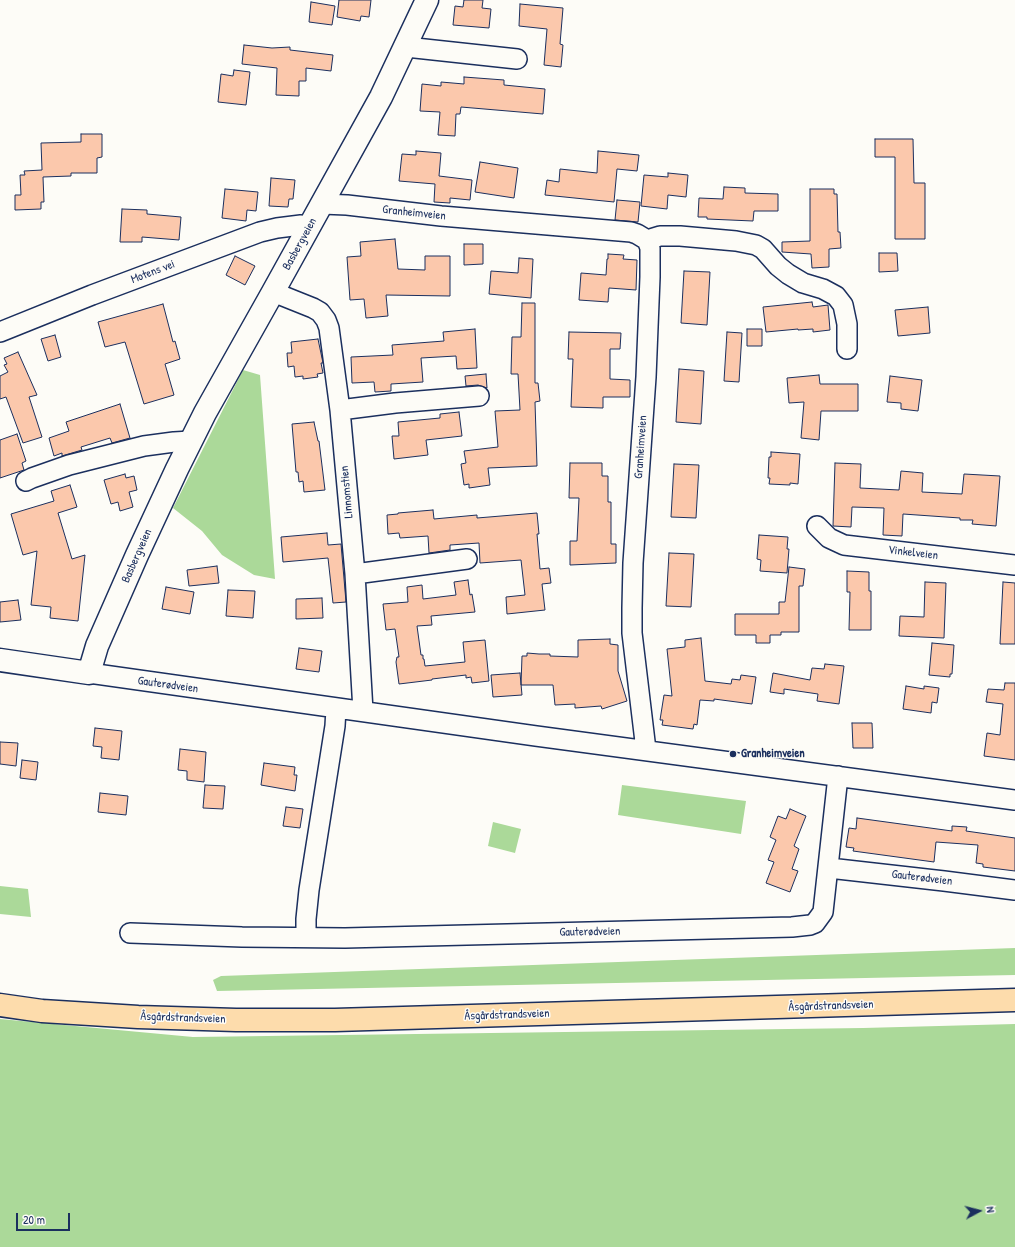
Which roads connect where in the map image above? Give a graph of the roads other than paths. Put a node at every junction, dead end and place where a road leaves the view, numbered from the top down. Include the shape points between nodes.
1 (427, 0) edge
2 (406, 46) junction
3 (517, 58) dead end
4 (322, 204) junction
5 (309, 228) junction
6 (647, 240) junction
7 (273, 292) junction
8 (0, 332) edge
9 (847, 349) dead end
10 (479, 396) dead end
11 (340, 410) junction
12 (191, 441) junction
13 (26, 481) dead end
14 (817, 526) dead end
15 (467, 560) dead end
16 (1015, 565) edge
17 (354, 574) junction
18 (0, 660) edge
19 (89, 673) junction
20 (336, 708) junction
21 (363, 711) junction
22 (646, 750) junction
23 (838, 776) junction
24 (1015, 800) edge
25 (829, 868) junction
26 (1015, 890) edge
27 (130, 933) dead end
28 (306, 937) junction
29 (1015, 1000) edge
30 (0, 1006) edge

1 - 2 main road, Basbergveien
2 - 3 street
2 - 4 main road, Basbergveien
4 - 5 main road, Basbergveien
4 - 6 street, Granheimveien via 631,232
5 - 7 main road, Basbergveien
5 - 8 street, Motens vei via 301,226 260,232
6 - 9 street via 660,236 680,236 736,240 756,245 788,274 836,296 843,305 848,324
6 - 22 street, Granheimveien via 650,248 650,277 646,377 632,608 632,633
7 - 11 street, Linnomstien via 313,308 326,320 330,328
7 - 12 main road, Basbergveien
10 - 11 street
11 - 17 street, Linnomstien
12 - 13 street via 136,448 69,465
12 - 19 main road, Basbergveien via 97,646
14 - 16 street, Vinkelveien via 828,538 844,545
15 - 17 street
17 - 21 street, Linnomstien
18 - 19 main road, Gauterødveien
19 - 20 street, Gauterødveien
20 - 21 street, Gauterødveien
20 - 28 street via 309,890
21 - 22 street, Gauterødveien
22 - 23 street, Gauterødveien
23 - 24 street, Gauterødveien
23 - 25 street, Gauterødveien
25 - 26 street, Gauterødveien
25 - 28 street, Gauterødveien via 823,912 815,923 810,925 352,938
27 - 28 street, Gauterødveien
29 - 30 main road, Åsgårdstrandsveien via 335,1020 138,1017

